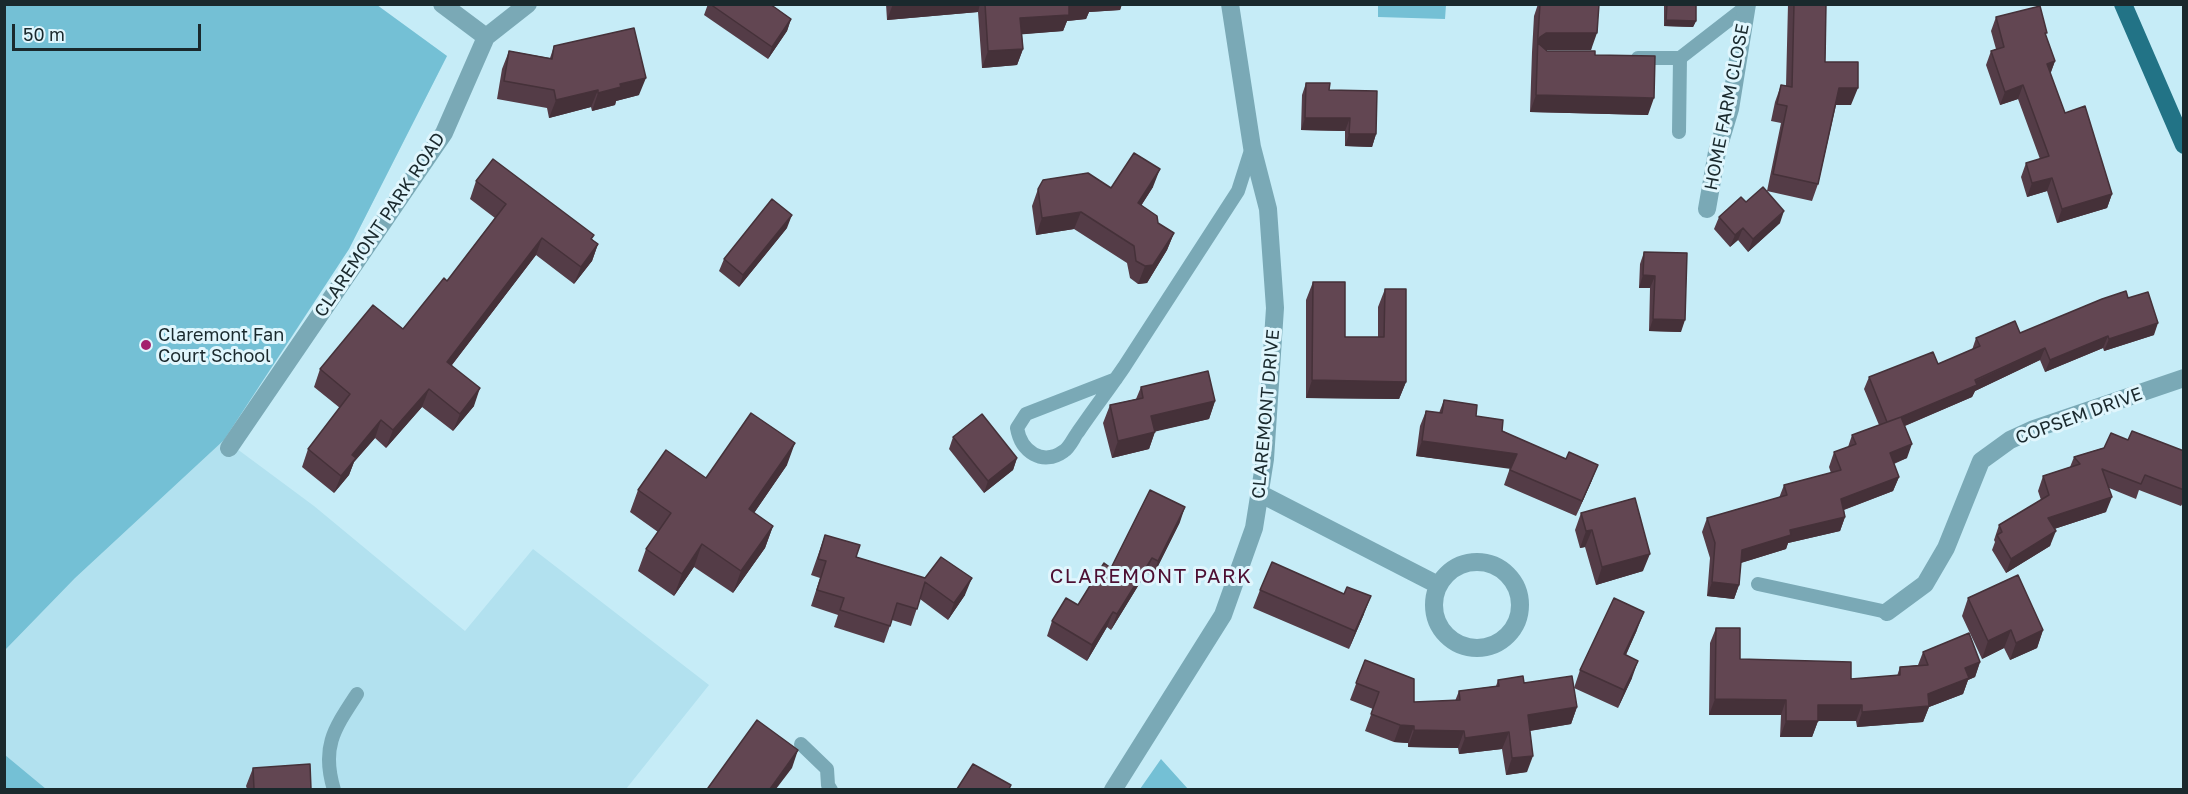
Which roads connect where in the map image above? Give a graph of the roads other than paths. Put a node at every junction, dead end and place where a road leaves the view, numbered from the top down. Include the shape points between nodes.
1 (442, 4) edge
2 (528, 4) edge
3 (1230, 4) edge
4 (2124, 4) edge
5 (1747, 5) edge
6 (486, 37) junction
7 (1625, 58) edge
8 (1680, 58) junction
9 (1679, 132) dead end
10 (2184, 145) edge
11 (1252, 147) junction
12 (1707, 209) dead end
13 (2184, 378) edge
14 (1116, 379) junction
15 (230, 448) dead end
16 (1259, 494) junction
17 (1758, 584) dead end
18 (1438, 585) junction
19 (1887, 612) joint
20 (357, 694) dead end
21 (801, 744) dead end
22 (334, 789) edge
23 (831, 789) edge
24 (1113, 789) edge

1 - 6 street
2 - 6 street, CLAREMONT PARK ROAD
3 - 11 street, CLAREMONT DRIVE
4 - 10 main road
5 - 8 lane
5 - 12 street, HOME FARM CLOSE via 1730,109 1717,152
6 - 15 street, CLAREMONT PARK ROAD via 444,133
7 - 8 lane
8 - 9 lane
11 - 14 lane via 1238,191
11 - 16 street, CLAREMONT DRIVE via 1268,209 1275,308
13 - 19 street, COPSEM DRIVE via 2034,429 1981,461 1946,548 1925,584
14 - 14 lane via 1026,414 1017,428 1019,441 1036,456 1065,451
16 - 18 street
16 - 24 street, CLAREMONT DRIVE via 1254,528 1223,615
17 - 19 lane
18 - 18 street via 1448,572 1468,562 1494,565 1510,576 1517,588 1520,608 1515,627 1498,644 1472,649 1459,645 1443,633 1434,614
20 - 22 lane via 334,727 327,754
21 - 23 lane via 827,769

